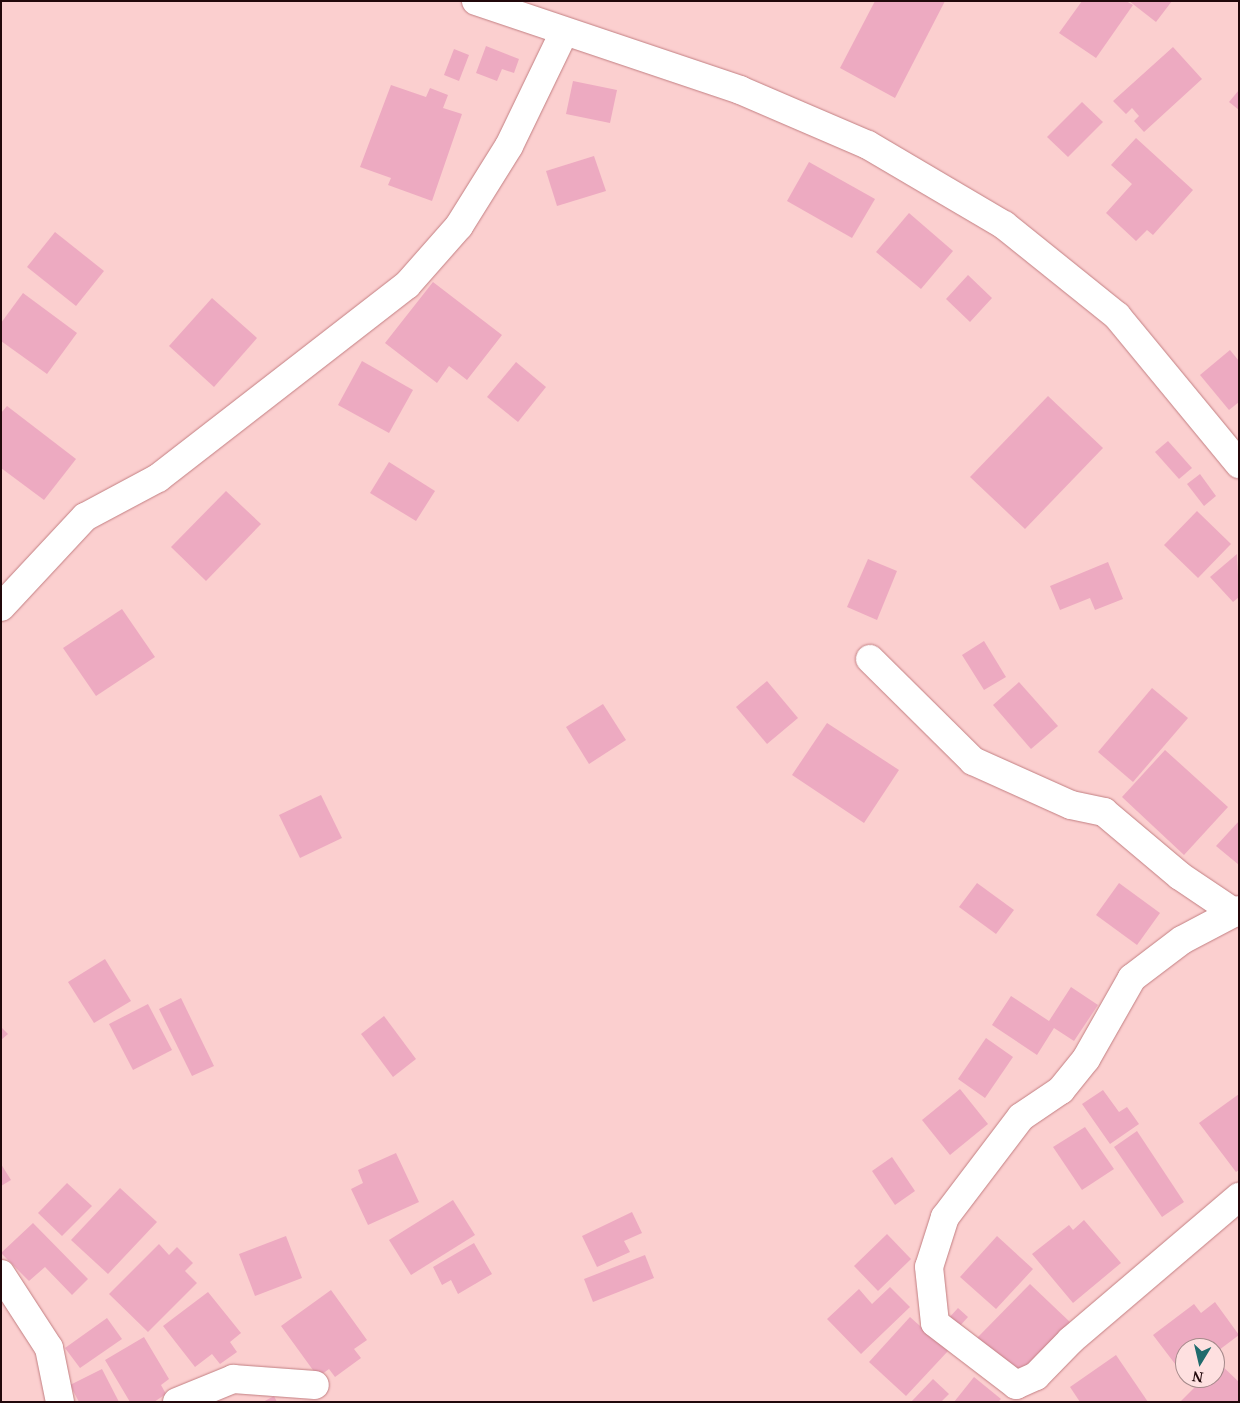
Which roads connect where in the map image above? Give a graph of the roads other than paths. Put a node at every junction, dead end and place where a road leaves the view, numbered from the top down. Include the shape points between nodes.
1 (476, 1) edge
2 (564, 32) junction
3 (1239, 464) edge
4 (1, 607) edge
5 (870, 660) dead end
6 (1237, 912) edge
7 (1239, 1197) edge
8 (1, 1274) edge
9 (315, 1385) dead end
10 (60, 1402) edge
11 (177, 1402) edge

1 - 2 street
2 - 3 street via 740,90 868,144 1004,225 1117,316
2 - 4 street via 484,186 459,226 407,285 158,478 85,517
5 - 6 street via 973,761 1071,805 1104,812 1180,876
6 - 7 street via 1182,940 1132,978 1086,1059 1061,1090 1021,1117 946,1217 929,1267 935,1323 1016,1385 1036,1376 1071,1340
8 - 10 street via 49,1348
9 - 11 street via 233,1380

